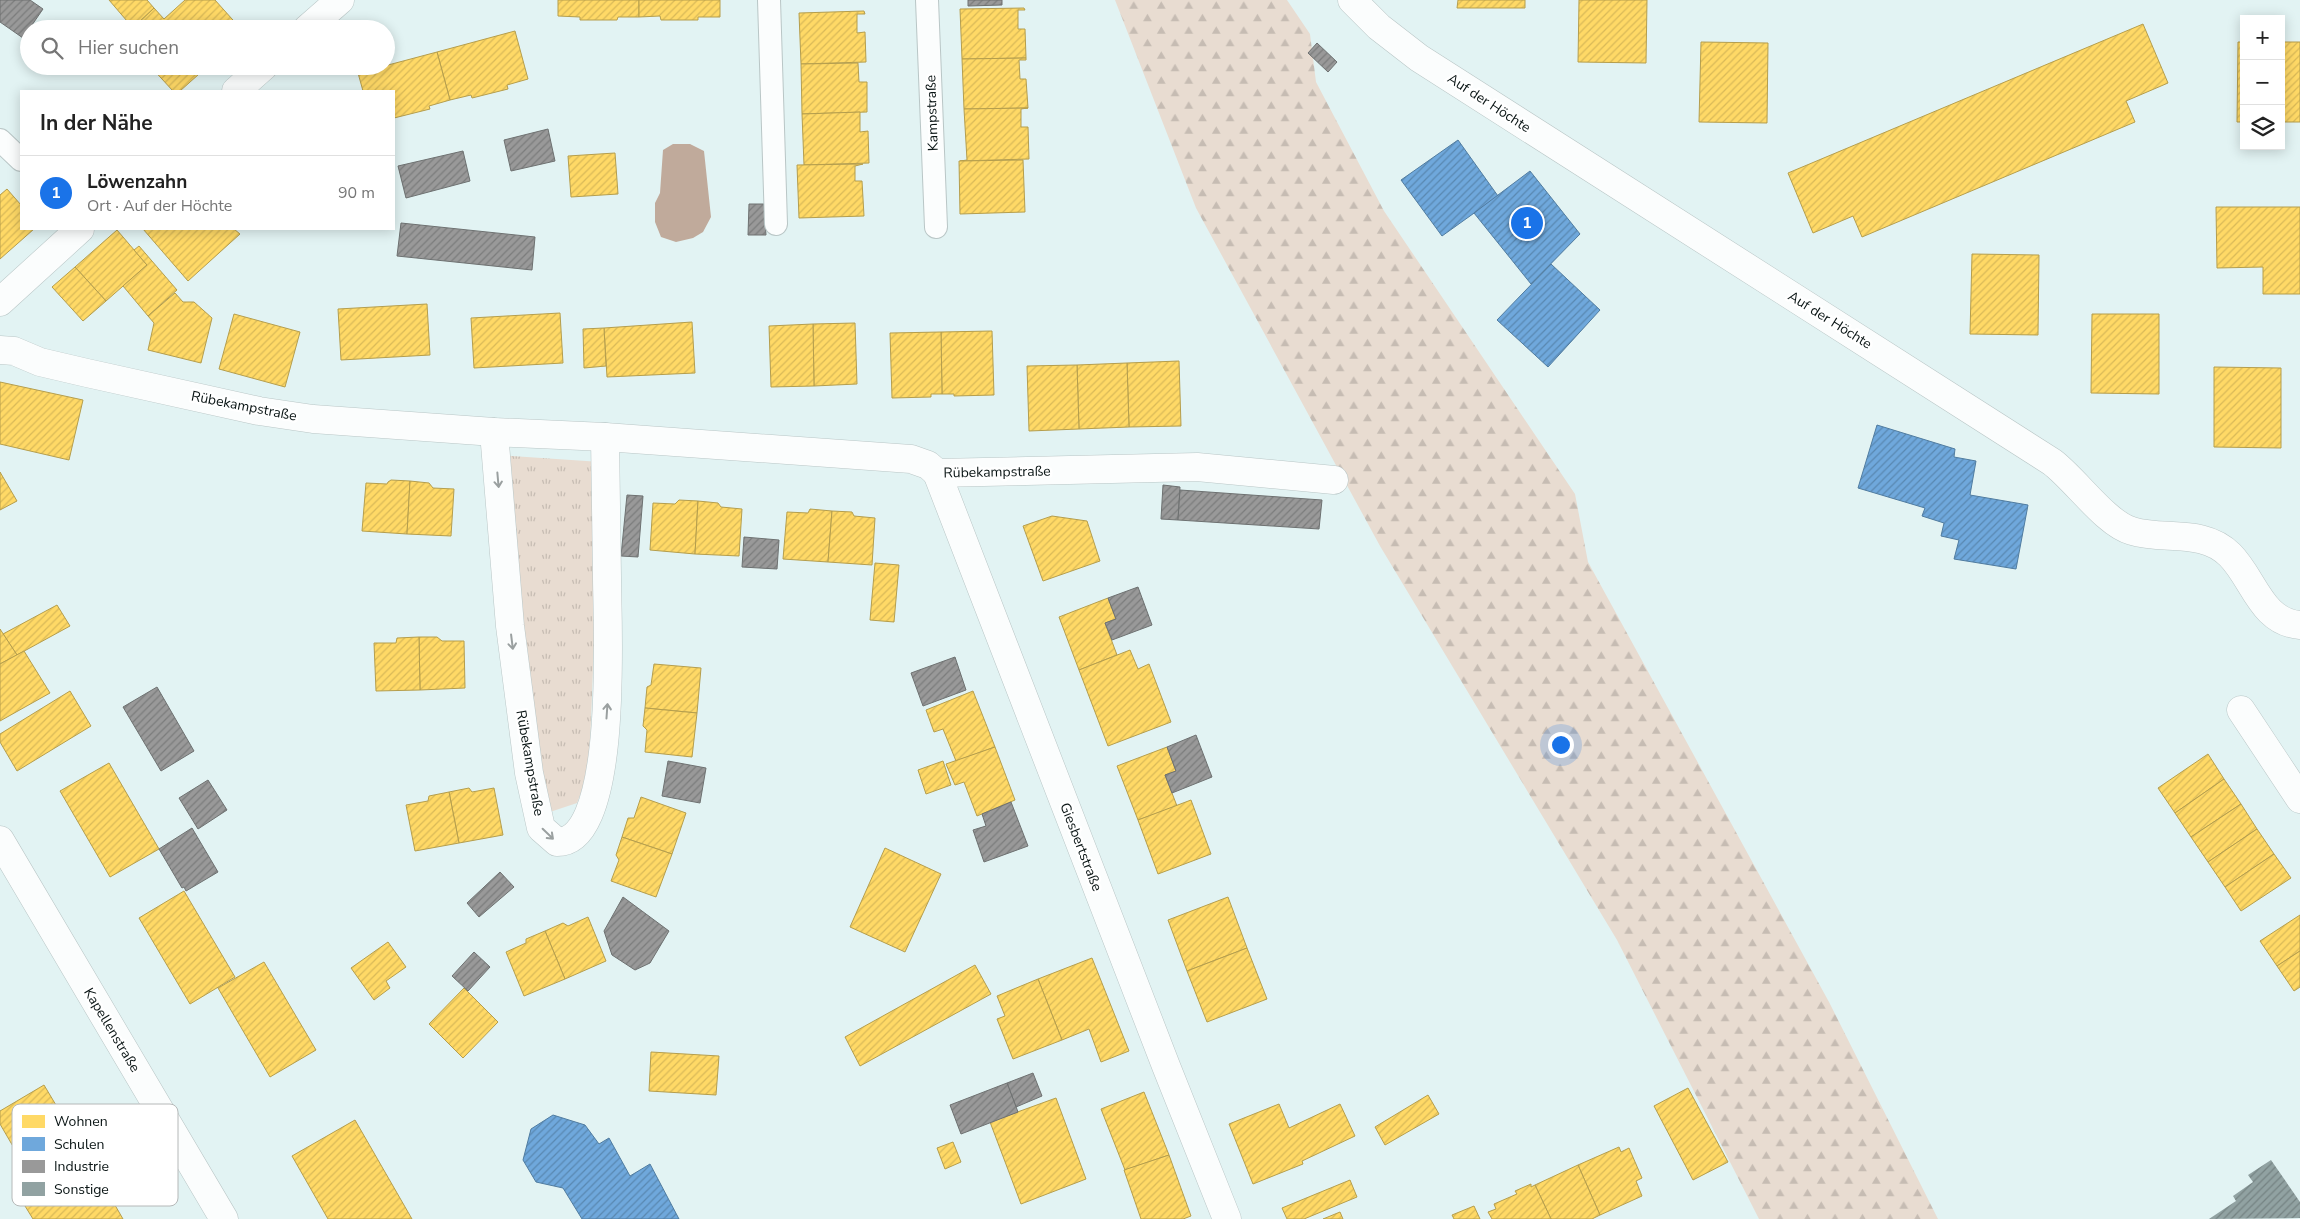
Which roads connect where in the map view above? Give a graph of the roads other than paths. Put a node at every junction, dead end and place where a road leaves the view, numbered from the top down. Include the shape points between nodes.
1 (340, 0) edge
2 (769, 0) edge
3 (927, 0) edge
4 (1352, 0) edge
5 (317, 20) edge
6 (254, 75) edge
7 (237, 90) edge
8 (0, 140) edge
9 (20, 159) edge
10 (776, 224) dead end
11 (936, 227) dead end
12 (79, 230) edge
13 (0, 302) edge
14 (0, 350) edge
15 (494, 432) junction
16 (605, 437) junction
17 (937, 473) junction
18 (1334, 480) dead end
19 (2300, 626) edge
20 (2241, 710) dead end
21 (2300, 799) edge
22 (0, 840) edge
23 (156, 1104) edge
24 (178, 1141) edge
25 (224, 1219) edge
26 (1228, 1219) edge

1 - 5 street
2 - 10 lane
3 - 11 lane, Kampstraße
4 - 19 street, Auf der Höchte via 1379,27 1419,58 2052,462 2123,528 2151,535 2180,534 2218,546 2230,555 2277,619
6 - 7 street
8 - 9 lane
12 - 13 street
14 - 15 street, Rübekampstraße via 14,351 49,365 259,411 313,419
15 - 16 street, Rübekampstraße
15 -> 16 street, Rübekampstraße via 510,626 529,773 541,828 557,842 572,839 588,818 604,746 608,666
16 - 17 street, Rübekampstraße via 911,459 928,465
17 - 18 street, Rübekampstraße via 1197,467
17 - 26 street, Giesbertstraße via 1151,1029
20 - 21 street
22 - 23 street, Kapellenstraße
24 - 25 street, Kapellenstraße

